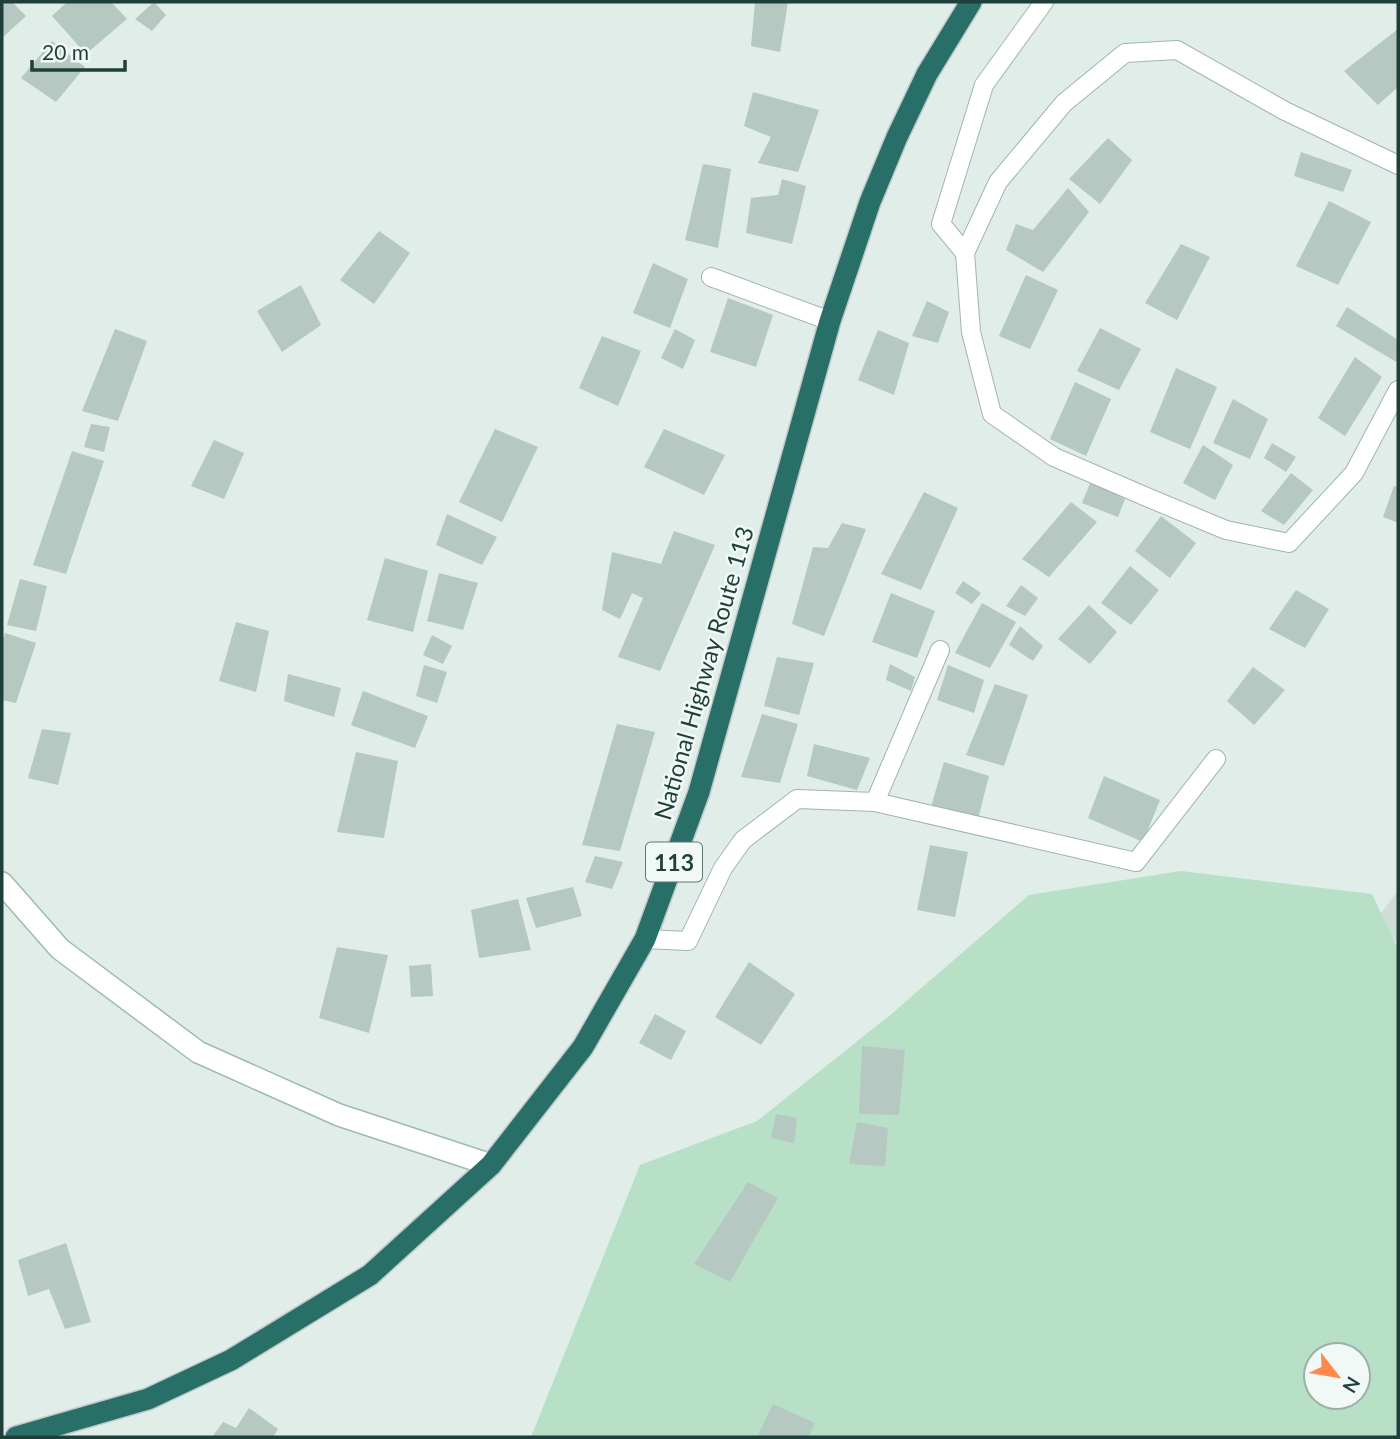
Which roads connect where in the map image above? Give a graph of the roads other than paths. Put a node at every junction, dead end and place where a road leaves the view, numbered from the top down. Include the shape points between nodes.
1 (971, 2) edge
2 (1044, 2) edge
3 (1398, 165) edge
4 (965, 253) junction
5 (712, 277) dead end
6 (830, 321) junction
7 (1398, 390) edge
8 (940, 650) dead end
9 (1216, 759) dead end
10 (874, 802) junction
11 (2, 883) edge
12 (645, 940) junction
13 (491, 1165) junction
14 (16, 1437) edge

1 - 6 highway, National Highway Route 113 / 113 via 897,137
2 - 4 lane via 984,85 940,224
3 - 4 lane via 1285,111 1177,50 1125,53 1064,103 998,182
4 - 7 lane via 971,332 992,414 1054,457 1226,530 1289,543 1354,473
5 - 6 lane
6 - 12 highway, National Highway Route 113 / 113 via 699,792
8 - 10 lane
9 - 10 lane via 1136,862
10 - 12 lane via 797,799 743,840 723,868 688,940
11 - 13 street via 60,949 198,1052 340,1115
12 - 13 highway, National Highway Route 113 / 113 via 583,1047
13 - 14 highway, National Highway Route 113 / 113 via 370,1275 232,1360 149,1399

